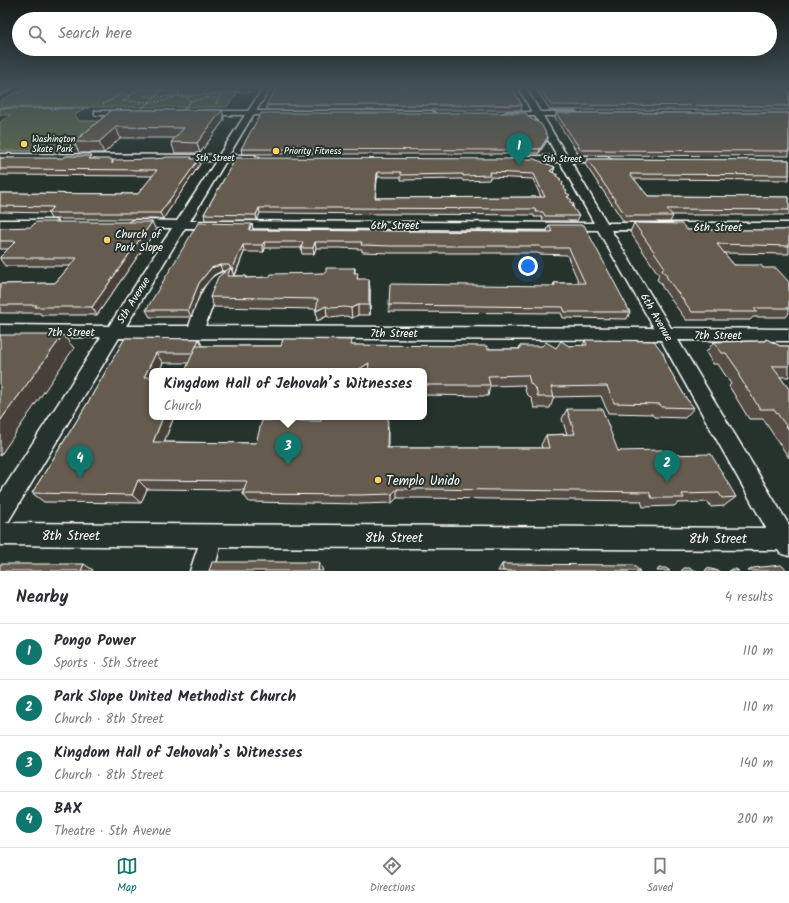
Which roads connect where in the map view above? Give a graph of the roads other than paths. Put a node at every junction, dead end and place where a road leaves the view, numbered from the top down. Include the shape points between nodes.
1 (250, 113) edge
2 (495, 114) edge
3 (538, 114) junction
4 (587, 114) edge
5 (0, 157) edge
6 (222, 158) junction
7 (267, 158) edge
8 (504, 159) edge
9 (565, 159) junction
10 (616, 159) edge
11 (0, 224) edge
12 (61, 224) edge
13 (123, 224) edge
14 (181, 224) junction
15 (604, 226) junction
16 (789, 227) edge
17 (226, 276) edge
18 (0, 331) edge
19 (114, 332) junction
20 (195, 332) junction
21 (667, 334) junction
22 (789, 335) edge
23 (0, 514) edge
24 (0, 534) edge
25 (212, 536) junction
26 (787, 542) edge
27 (202, 571) edge

1 - 6 street, 5th Avenue
2 - 3 street
3 - 4 street
3 - 9 street, 6th Avenue
5 - 6 street, 5th Street
6 - 7 street, 5th Street
6 - 14 street, 5th Avenue
8 - 9 street, 5th Street
9 - 10 street, 5th Street
9 - 15 street, 6th Avenue
11 - 12 street
13 - 14 street, 6th Street
14 - 15 street, 6th Street
14 - 19 street, 5th Avenue
15 - 16 street, 6th Street
15 - 21 street, 6th Avenue
17 - 20 street via 218,279 213,286
18 - 19 street, 7th Street
19 - 20 street, 7th Street
19 - 23 street, 5th Avenue
20 - 21 street, 7th Street
21 - 22 street, 7th Street
21 - 26 street, 6th Avenue
24 - 25 street, 8th Street
25 - 26 street, 8th Street
25 - 27 street

